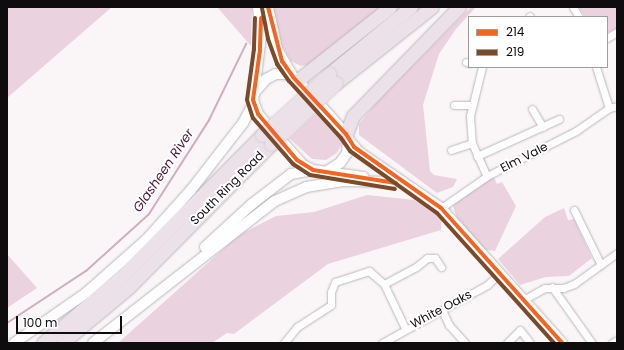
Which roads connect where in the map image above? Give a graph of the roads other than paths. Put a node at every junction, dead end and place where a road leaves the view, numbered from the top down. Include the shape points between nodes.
1 (258, 7) edge
2 (268, 7) edge
3 (390, 7) edge
4 (411, 7) edge
5 (432, 7) edge
6 (459, 7) edge
7 (573, 7) edge
8 (578, 16) edge
9 (617, 32) edge
10 (608, 37) edge
11 (480, 68) edge
12 (596, 68) edge
13 (295, 78) junction
14 (332, 79) junction
15 (254, 93) junction
16 (253, 104) junction
17 (454, 105) dead end
18 (471, 105) junction
19 (617, 106) edge
20 (532, 108) dead end
21 (609, 108) junction
22 (558, 119) dead end
23 (543, 127) junction
24 (347, 137) junction
25 (267, 139) junction
26 (472, 144) junction
27 (451, 150) dead end
28 (477, 156) junction
29 (313, 170) junction
30 (327, 171) junction
31 (487, 176) junction
32 (392, 182) junction
33 (408, 185) junction
34 (441, 208) junction
35 (574, 210) dead end
36 (617, 253) edge
37 (601, 265) junction
38 (441, 267) dead end
39 (500, 273) junction
40 (174, 277) junction
41 (384, 284) junction
42 (552, 287) junction
43 (523, 300) junction
44 (442, 310) junction
45 (405, 328) junction
46 (617, 340) edge
47 (14, 343) edge
48 (43, 343) edge
49 (62, 343) edge
50 (93, 343) edge
51 (284, 343) edge
52 (382, 343) edge
53 (465, 343) edge
54 (507, 343) edge
55 (530, 343) edge
56 (562, 343) edge
57 (592, 343) edge
58 (612, 343) edge

1 - 15 main road via 261,36
2 - 13 main road via 277,49
3 - 13 highway
4 - 14 highway, South Ring Road
5 - 14 highway, South Ring Road
6 - 24 highway via 353,116
7 - 8 street
9 - 10 street
11 - 18 street
12 - 21 street
13 - 15 main road via 276,74 266,79
13 - 24 main road
14 - 25 highway, South Ring Road, bridge
15 - 16 main road
16 - 29 main road via 297,160
16 - 47 main road via 243,123 192,190 146,240 86,293
17 - 18 street
18 - 26 street
19 - 21 street, Elm Vale
20 - 23 street
21 - 31 street, Elm Vale via 576,131
22 - 23 street
23 - 28 street
24 - 30 main road via 343,158
24 - 33 main road via 359,152
25 - 48 highway, South Ring Road via 120,278
25 - 49 highway, South Ring Road via 129,287
26 - 27 street
26 - 28 street
28 - 31 street
29 - 30 main road
29 - 40 main road via 292,174 252,204
30 - 32 main road
31 - 34 street, Elm Vale
32 - 33 main road
32 - 40 main road via 342,181 306,188 276,201
33 - 34 main road
34 - 39 main road
35 - 37 street
36 - 37 street
37 - 42 street via 574,284
38 - 41 street via 435,258 427,258 416,267
39 - 43 main road
39 - 44 street, White Oaks via 487,284
40 - 50 main road
41 - 45 street
41 - 51 street via 369,271 335,282 331,292 331,305 297,327
42 - 43 street via 534,292
42 - 57 street
43 - 56 main road
44 - 45 street, White Oaks
44 - 53 street via 448,325
45 - 52 street, White Oaks
46 - 58 street
54 - 55 street via 520,330

